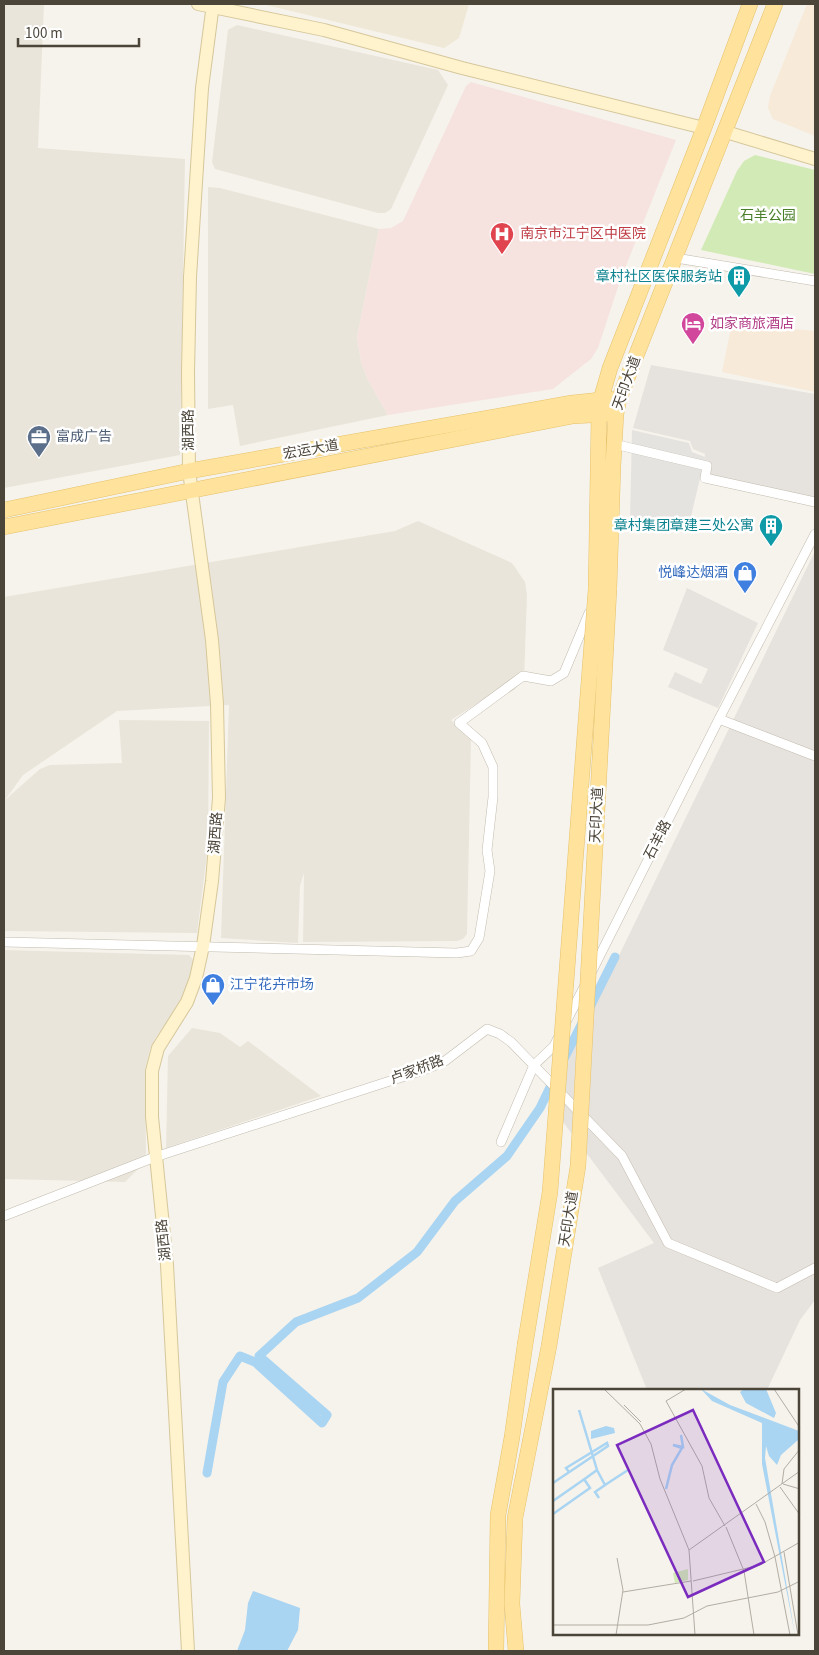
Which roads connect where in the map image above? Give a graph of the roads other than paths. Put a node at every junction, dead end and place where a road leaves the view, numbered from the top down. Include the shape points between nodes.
1 (198, 4) edge
2 (750, 4) edge
3 (775, 4) edge
4 (212, 5) edge
5 (704, 128) junction
6 (726, 132) junction
7 (815, 158) edge
8 (676, 258) junction
9 (815, 281) edge
10 (618, 406) junction
11 (600, 407) junction
12 (614, 444) junction
13 (189, 472) junction
14 (191, 490) junction
15 (815, 502) edge
16 (4, 510) edge
17 (4, 527) edge
18 (815, 534) edge
19 (602, 589) junction
20 (719, 719) junction
21 (815, 756) edge
22 (4, 942) edge
23 (203, 946) junction
24 (534, 1065) junction
25 (501, 1142) dead end
26 (155, 1157) junction
27 (4, 1216) edge
28 (815, 1268) edge
29 (188, 1651) edge
30 (496, 1651) edge
31 (516, 1651) edge

1 - 4 street
2 - 5 main road, 天印大道
3 - 6 main road, 天印大道
4 - 5 street via 324,30
4 - 13 street, 湖西路 via 202,88 190,277
5 - 11 main road, 天印大道 via 610,368
6 - 7 street
6 - 8 main road, 天印大道
8 - 9 street
8 - 10 main road, 天印大道
10 - 11 main road, 宏运大道
10 - 12 main road, 天印大道
11 - 13 main road, 宏运大道 via 572,402
11 - 14 main road, 宏运大道 via 574,416
11 - 19 main road, 天印大道
12 - 15 street via 707,466 705,478
12 - 19 main road, 天印大道
13 - 14 street, 湖西路
13 - 16 main road, 宏运大道
14 - 17 main road, 宏运大道
14 - 23 street, 湖西路 via 212,640 217,714 219,798
18 - 20 street, 石羊路
19 - 23 street via 564,673 551,681 524,676 459,722 482,743 492,767 493,797 487,850 490,871 479,938 471,951
19 - 30 main road, 天印大道, bridge via 550,1192 498,1515
19 - 31 main road, 天印大道, bridge via 578,1166 549,1346 515,1518 512,1604
20 - 21 street
20 - 24 street, 石羊路 via 554,1046
22 - 23 street
23 - 26 street, 湖西路 via 187,1002 158,1048 152,1071
24 - 25 street, 石羊路
24 - 26 street, 卢家桥路 via 511,1042 487,1029 445,1061 427,1069
24 - 28 street, 卢家桥路 via 622,1156 668,1243 777,1288
26 - 27 street, 卢家桥路
26 - 29 street, 湖西路 via 167,1265

